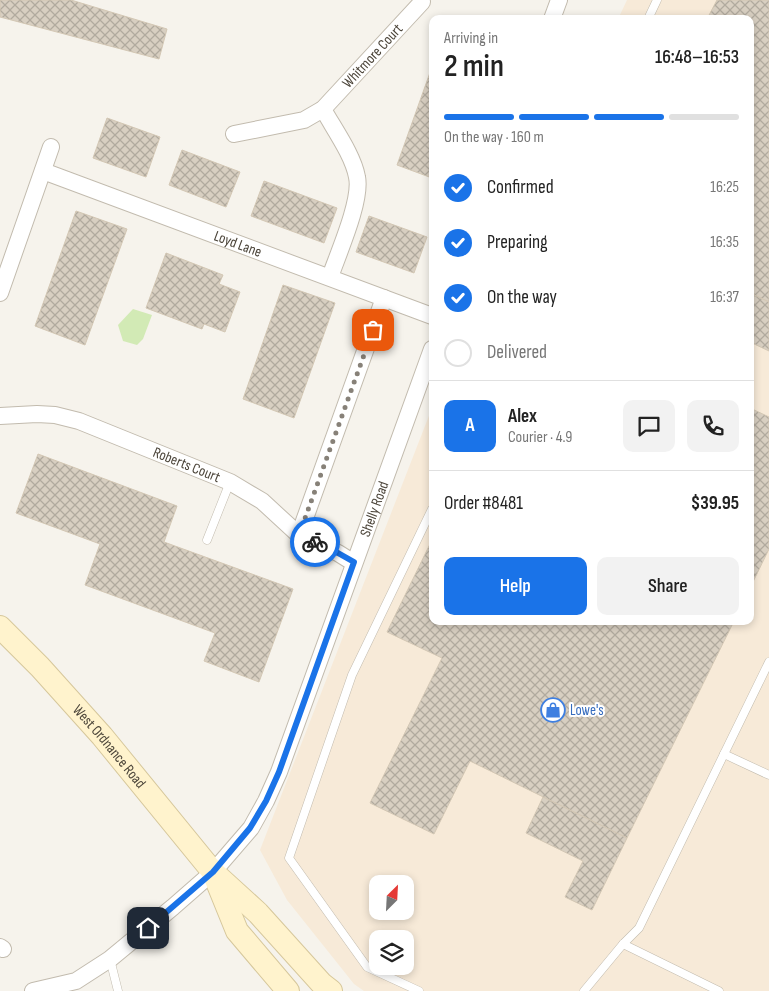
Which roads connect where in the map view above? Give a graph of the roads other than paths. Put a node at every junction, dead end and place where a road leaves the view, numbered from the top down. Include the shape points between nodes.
1 (558, 0) edge
2 (657, 0) edge
3 (422, 2) dead end
4 (553, 15) edge
5 (650, 15) edge
6 (323, 109) junction
7 (234, 134) dead end
8 (51, 147) dead end
9 (43, 171) junction
10 (330, 277) junction
11 (0, 293) edge
12 (384, 298) junction
13 (429, 315) edge
14 (429, 357) edge
15 (0, 416) edge
16 (230, 482) junction
17 (429, 515) edge
18 (299, 535) junction
19 (207, 540) dead end
20 (354, 562) junction
21 (0, 627) edge
22 (769, 662) edge
23 (724, 754) junction
24 (769, 775) edge
25 (213, 872) junction
26 (623, 944) junction
27 (110, 959) junction
28 (33, 991) edge
29 (118, 991) edge
30 (288, 991) edge
31 (331, 991) edge
32 (419, 991) edge
33 (584, 991) edge
34 (719, 991) edge

1 - 4 street
2 - 5 lane
3 - 6 street, Whitmore Court
6 - 7 street, Whitmore Court via 304,120
6 - 10 street via 353,163 358,179 352,211
8 - 9 street
9 - 10 street, Loyd Lane
9 - 11 street
10 - 12 street, Loyd Lane
12 - 13 street, Loyd Lane
12 - 18 street
14 - 20 street, Shelly Road
15 - 16 street, Roberts Court via 37,414 79,420
16 - 18 street, Roberts Court via 262,501
16 - 19 lane
17 - 32 lane via 352,675 289,858 366,967
18 - 20 street, Roberts Court
20 - 25 street, Shelly Road via 266,801 250,828
21 - 25 main road, West Ordnance Road via 102,736
22 - 23 lane
23 - 24 lane
23 - 26 lane via 639,928
25 - 27 street, Shelly Road
25 - 30 main road, West Ordnance Road via 237,931
25 - 31 main road, West Ordnance Road via 258,913
26 - 33 lane
26 - 34 lane
27 - 28 street, Shelly Road via 76,981
27 - 29 lane

